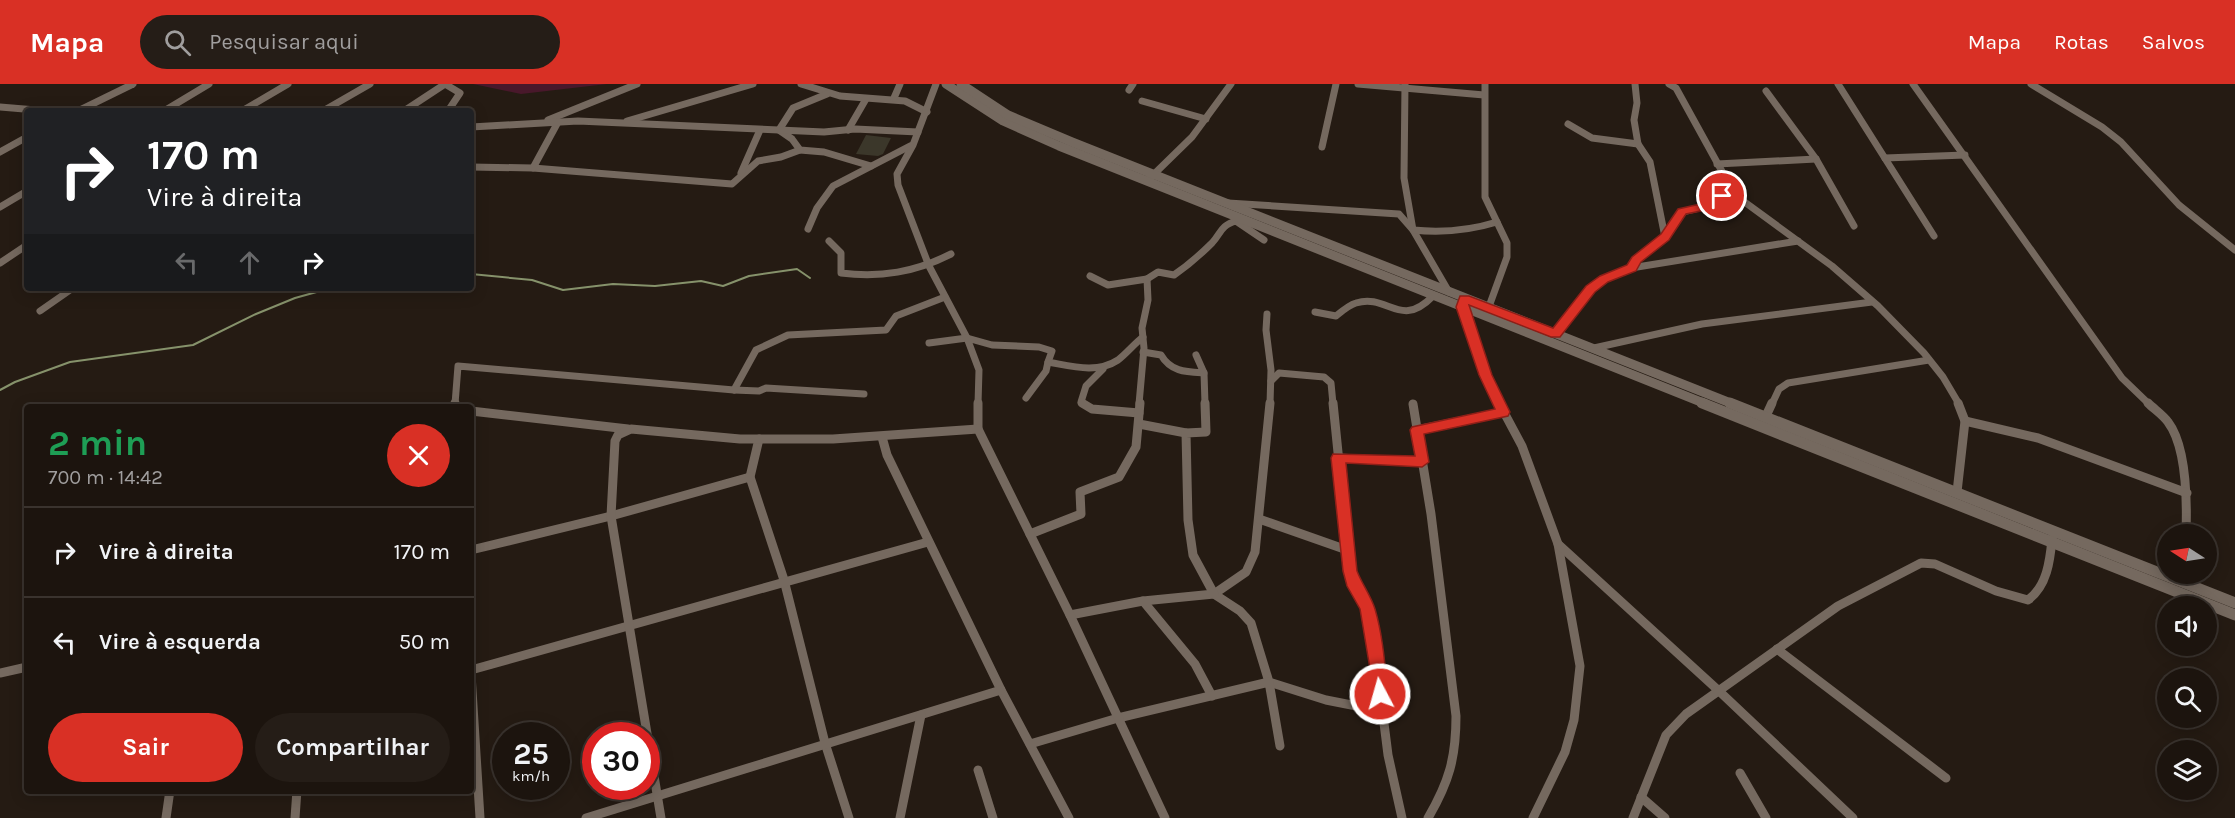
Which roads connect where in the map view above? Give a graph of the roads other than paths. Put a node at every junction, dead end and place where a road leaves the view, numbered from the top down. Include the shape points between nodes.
1 (133, 84) edge
2 (209, 84) edge
3 (288, 84) edge
4 (370, 84) edge
5 (445, 84) edge
6 (637, 84) edge
7 (753, 84) edge
8 (801, 84) edge
9 (900, 84) edge
10 (936, 84) edge
11 (946, 84) edge
12 (961, 84) edge
13 (1231, 84) edge
14 (1336, 84) edge
15 (1358, 84) edge
16 (1485, 84) edge
17 (1635, 84) edge
18 (1669, 84) edge
19 (1838, 84) edge
20 (1912, 84) edge
21 (2031, 84) edge
22 (1405, 86) edge
23 (1766, 91) dead end
24 (827, 94) junction
25 (1484, 95) junction
26 (894, 98) junction
27 (866, 99) junction
28 (1142, 101) dead end
29 (0, 107) edge
30 (84, 108) edge
31 (169, 108) edge
32 (247, 108) edge
33 (328, 108) edge
34 (409, 108) edge
35 (450, 108) edge
36 (24, 109) edge
37 (927, 112) junction
38 (1206, 119) junction
39 (544, 122) junction
40 (558, 122) junction
41 (621, 123) junction
42 (1568, 123) dead end
43 (474, 127) edge
44 (848, 129) junction
45 (760, 130) junction
46 (779, 130) junction
47 (918, 132) junction
48 (24, 139) edge
49 (0, 143) edge
50 (1638, 144) junction
51 (913, 145) junction
52 (11, 146) junction
53 (1322, 147) dead end
54 (800, 150) junction
55 (0, 152) edge
56 (1965, 155) junction
57 (1886, 158) junction
58 (1816, 159) junction
59 (1717, 164) junction
60 (871, 166) junction
61 (474, 167) edge
62 (533, 168) junction
63 (1151, 177) junction
64 (738, 182) junction
65 (1731, 188) junction
66 (24, 193) edge
67 (1227, 203) junction
68 (0, 207) edge
69 (1497, 222) junction
70 (1854, 226) dead end
71 (808, 229) dead end
72 (1413, 230) junction
73 (1934, 236) dead end
74 (1665, 237) junction
75 (1264, 240) dead end
76 (829, 241) dead end
77 (1798, 241) junction
78 (24, 247) edge
79 (2235, 250) edge
80 (951, 254) dead end
81 (0, 263) edge
82 (929, 266) junction
83 (1631, 268) junction
84 (1090, 276) dead end
85 (1147, 279) junction
86 (69, 291) edge
87 (1449, 292) junction
88 (1433, 296) junction
89 (945, 297) junction
90 (1872, 302) junction
91 (1463, 303) junction
92 (40, 311) dead end
93 (1315, 312) dead end
94 (1487, 312) junction
95 (1267, 314) dead end
96 (1556, 333) junction
97 (1143, 337) junction
98 (967, 338) junction
99 (929, 343) dead end
100 (1594, 348) junction
101 (1143, 352) junction
102 (1196, 355) dead end
103 (1929, 360) junction
104 (1048, 363) junction
105 (1103, 369) junction
106 (1204, 373) junction
107 (1271, 381) junction
108 (734, 390) junction
109 (864, 394) dead end
110 (1026, 398) dead end
111 (455, 404) edge
112 (1413, 405) dead end
113 (474, 411) edge
114 (1503, 412) junction
115 (1139, 413) junction
116 (1748, 414) junction
117 (1766, 416) junction
118 (1965, 421) junction
119 (1139, 424) junction
120 (631, 429) junction
121 (978, 429) junction
122 (1417, 430) junction
123 (1186, 433) junction
124 (882, 437) junction
125 (759, 439) junction
126 (1338, 458) junction
127 (1422, 462) junction
128 (750, 477) junction
129 (1957, 492) junction
130 (2187, 494) junction
131 (611, 516) junction
132 (1259, 519) junction
133 (2186, 524) edge
134 (2052, 529) junction
135 (1030, 534) junction
136 (928, 542) junction
137 (2052, 543) junction
138 (1558, 544) junction
139 (474, 549) edge
140 (1347, 550) junction
141 (2157, 567) edge
142 (783, 580) junction
143 (2198, 584) edge
144 (1215, 594) junction
145 (1143, 601) junction
146 (2235, 603) edge
147 (1070, 615) junction
148 (2235, 615) edge
149 (628, 625) junction
150 (1777, 649) junction
151 (24, 668) edge
152 (474, 668) edge
153 (0, 673) edge
154 (1269, 682) junction
155 (1001, 690) junction
156 (1719, 691) junction
157 (1212, 696) junction
158 (1382, 711) junction
159 (921, 715) junction
160 (1118, 718) junction
161 (474, 722) edge
162 (644, 722) edge
163 (825, 743) junction
164 (1030, 744) junction
165 (1280, 746) dead end
166 (978, 770) dead end
167 (1740, 773) dead end
168 (1946, 778) dead end
169 (169, 794) edge
170 (297, 794) edge
171 (660, 795) edge
172 (1641, 797) junction
173 (644, 800) edge
174 (658, 800) edge
175 (166, 818) edge
176 (295, 818) edge
177 (480, 818) edge
178 (585, 818) edge
179 (661, 818) edge
180 (849, 818) edge
181 (900, 818) edge
182 (993, 818) edge
183 (1070, 818) edge
184 (1165, 818) edge
185 (1402, 818) edge
186 (1428, 818) edge
187 (1533, 818) edge
188 (1633, 818) edge
189 (1665, 818) edge
190 (1766, 818) edge
191 (1853, 818) edge

1 - 30 street
2 - 31 street
3 - 32 street
4 - 33 street
5 - 34 street
5 - 35 street via 460,93
6 - 39 street
7 - 41 street
8 - 24 street
9 - 26 street
10 - 37 street
11 - 63 street via 1003,122
12 - 63 street via 1008,115
13 - 38 street
14 - 53 street
15 - 22 street
16 - 25 street
17 - 50 street
18 - 59 street via 1676,88
19 - 57 street
20 - 56 street
21 - 79 street via 2121,142 2179,206
22 - 25 street
22 - 72 street via 1404,178
23 - 58 street
24 - 27 street
24 - 46 street via 793,108
25 - 69 street via 1485,197
26 - 27 street
26 - 37 street via 920,105
27 - 44 street
28 - 38 street
29 - 36 street
37 - 47 street
38 - 63 street
39 - 40 street
39 - 43 street
40 - 41 street
40 - 62 street
41 - 45 street
42 - 50 street via 1592,138
44 - 46 street
44 - 47 street
45 - 46 street
45 - 64 street
46 - 54 street
47 - 51 street
48 - 52 street
49 - 52 street
50 - 74 street via 1650,162
51 - 60 street
51 - 82 street via 897,174 898,185
52 - 55 street
54 - 60 street via 824,152
54 - 64 street via 758,161
56 - 57 street
56 - 130 street via 2122,378 2169,423 2177,441
57 - 73 street
58 - 59 street
58 - 70 street
59 - 65 street
60 - 71 street via 833,186
61 - 62 street
62 - 64 street
63 - 67 street
63 - 88 street
65 - 74 street via 1712,205 1682,212
65 - 77 street via 1749,208
66 - 68 street
67 - 72 street via 1399,214
67 - 87 street
69 - 72 street via 1466,232
69 - 94 street via 1507,243 1507,257
72 - 87 street
74 - 83 street
75 - 85 street via 1236,221 1224,225 1211,244 1174,275 1158,272
76 - 82 street via 841,253 842,273 869,278
77 - 83 street
77 - 90 street
78 - 81 street
80 - 82 street
82 - 89 street
83 - 96 street via 1590,289
84 - 85 street via 1108,285
85 - 97 street
86 - 92 street
87 - 91 street
88 - 91 street
88 - 93 street via 1424,307 1406,312 1359,302 1336,316
89 - 98 street
89 - 108 street via 896,316 886,330 788,334 756,350
90 - 100 street via 1701,324
90 - 103 street
91 - 94 street
91 - 114 street via 1485,375
94 - 96 street
94 - 116 street
95 - 107 street via 1264,327 1270,348
96 - 100 street
97 - 101 street
97 - 105 street
98 - 99 street
98 - 104 street via 992,345 1052,351
98 - 121 street via 979,370
100 - 116 street
101 - 106 street via 1161,355 1165,364 1178,372
101 - 115 street
102 - 106 street
103 - 117 street via 1788,382 1779,389
103 - 118 street via 1963,411
104 - 105 street
104 - 110 street
105 - 115 street via 1086,386 1081,402 1092,409
106 - 123 street via 1206,432
107 - 126 street via 1279,374 1329,380
107 - 132 street
108 - 109 street
108 - 111 street via 458,366
112 - 122 street
113 - 120 street
114 - 122 street
114 - 138 street via 1522,446
115 - 119 street
116 - 117 street
116 - 137 street
117 - 129 street
118 - 129 street
118 - 130 street via 2038,438
119 - 123 street
119 - 135 street via 1136,447 1119,477 1080,492 1081,514
120 - 125 street
120 - 131 street via 615,441
121 - 124 street
121 - 135 street
122 - 127 street
123 - 144 street via 1192,555
124 - 125 street
124 - 136 street via 886,455
125 - 128 street
126 - 127 street
126 - 140 street
127 - 186 street via 1451,664 1457,745 1447,787
128 - 131 street
128 - 142 street
129 - 134 street
130 - 133 street
131 - 139 street
131 - 149 street
132 - 140 street
132 - 144 street via 1255,552 1246,572
134 - 137 street
134 - 141 street
135 - 147 street
136 - 142 street
136 - 155 street
137 - 148 street
137 - 150 street via 2039,591 2028,600 1996,591 1935,564 1920,563 1838,606
138 - 156 street
138 - 187 street via 1580,666 1574,720 1564,752
140 - 158 street via 1355,586 1367,609
142 - 149 street
142 - 163 street
143 - 146 street
144 - 145 street
144 - 154 street via 1251,623
145 - 147 street
145 - 157 street via 1195,664
147 - 160 street
149 - 152 street
149 - 162 street
150 - 156 street
150 - 168 street
151 - 153 street
154 - 157 street
154 - 158 street via 1326,700
154 - 165 street
155 - 159 street
155 - 164 street
156 - 172 street via 1686,714 1665,735
156 - 191 street
157 - 160 street
158 - 185 street
159 - 163 street
159 - 181 street
160 - 164 street
160 - 184 street
161 - 177 street
163 - 171 street
163 - 180 street
164 - 183 street
166 - 182 street
167 - 190 street
169 - 175 street
170 - 176 street
172 - 188 street
172 - 189 street
173 - 178 street
174 - 179 street

